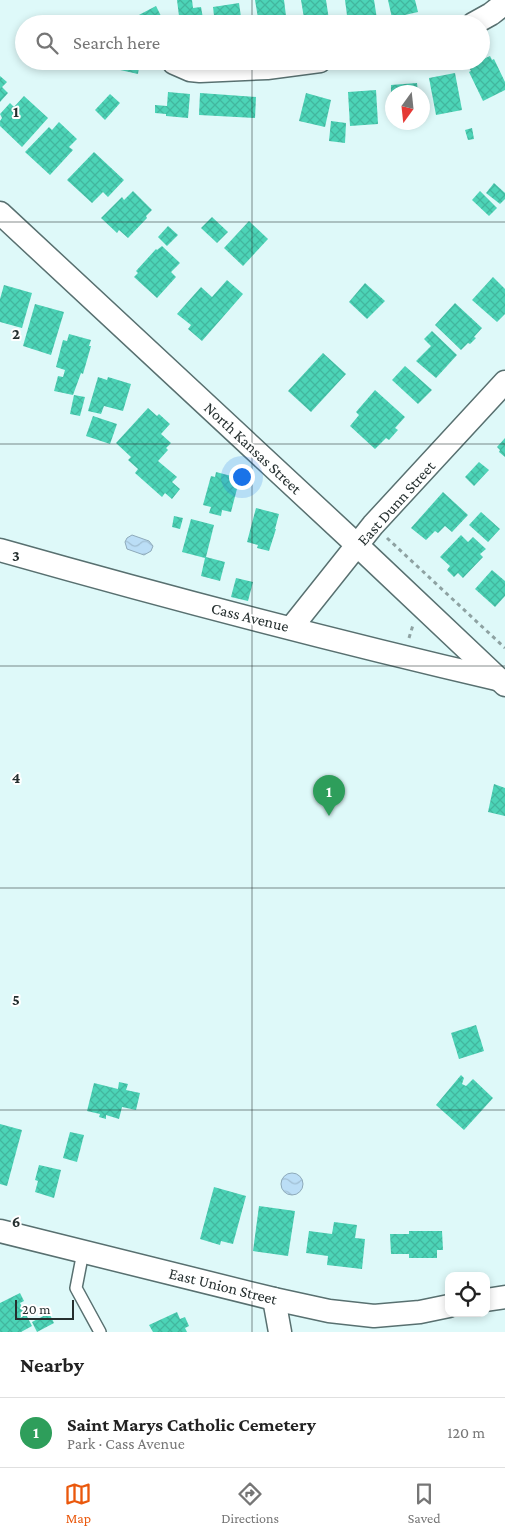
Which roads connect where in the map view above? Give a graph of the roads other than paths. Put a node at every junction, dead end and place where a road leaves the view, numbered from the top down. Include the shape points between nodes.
1 (505, 3) edge
2 (489, 15) edge
3 (190, 70) edge
4 (222, 70) edge
5 (0, 213) edge
6 (505, 382) edge
7 (357, 545) junction
8 (0, 550) edge
9 (291, 628) junction
10 (503, 682) edge
11 (0, 1231) edge
12 (83, 1252) junction
13 (505, 1297) edge
14 (490, 1299) edge
15 (274, 1300) junction
16 (445, 1307) edge
17 (100, 1332) edge
18 (280, 1332) edge

1 - 2 street
3 - 4 street
5 - 7 street, North Kansas Street
6 - 7 street, East Dunn Street
7 - 9 street, East Dunn Street
7 - 10 street, North Kansas Street
8 - 9 street, Cass Avenue
9 - 10 street, Cass Avenue
11 - 12 street, East Union Street
12 - 15 street, East Union Street
12 - 17 lane via 76,1288
13 - 14 street
15 - 16 street, East Union Street via 374,1316
15 - 18 street

